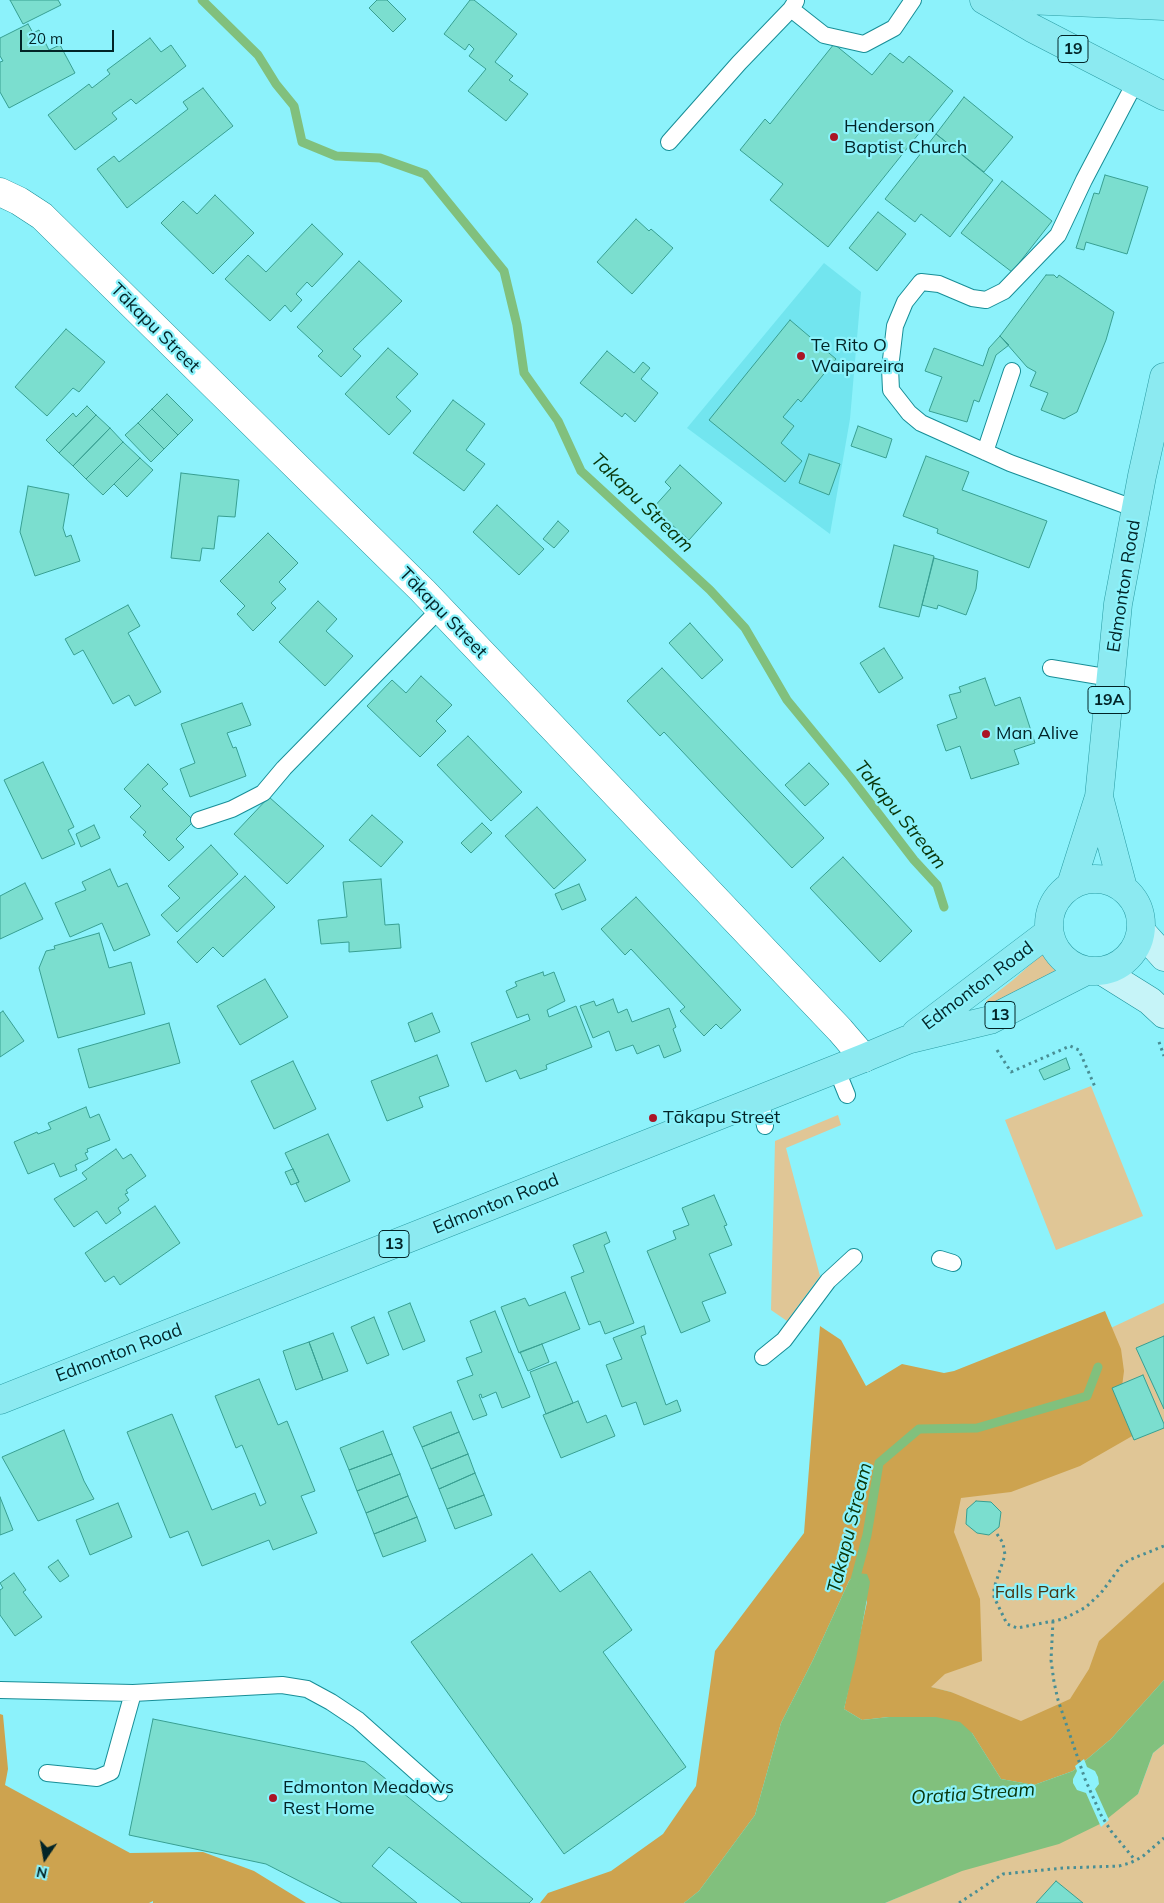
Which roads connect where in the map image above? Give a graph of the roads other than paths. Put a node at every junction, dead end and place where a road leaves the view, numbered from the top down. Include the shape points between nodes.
1 (914, 0) edge
2 (984, 0) edge
3 (1026, 0) edge
4 (794, 4) edge
5 (1164, 6) edge
6 (1136, 81) junction
7 (1164, 96) edge
8 (669, 142) dead end
9 (0, 192) edge
10 (1012, 371) dead end
11 (1164, 377) edge
12 (985, 452) junction
13 (1136, 509) junction
14 (440, 609) junction
15 (1051, 668) dead end
16 (1111, 678) junction
17 (1100, 797) junction
18 (199, 820) dead end
19 (1072, 885) junction
20 (1123, 888) junction
21 (1142, 931) junction
22 (1048, 933) junction
23 (1164, 957) edge
24 (1094, 971) junction
25 (1164, 1014) edge
26 (907, 1040) junction
27 (864, 1058) junction
28 (836, 1068) junction
29 (847, 1095) dead end
30 (761, 1099) junction
31 (765, 1126) dead end
32 (854, 1257) dead end
33 (763, 1356) dead end
34 (0, 1400) edge
35 (0, 1690) edge
36 (133, 1693) junction
37 (47, 1773) dead end
38 (440, 1793) dead end

1 - 4 lane via 894,28 864,44 824,35
2 - 6 main road, 19
3 - 5 main road
4 - 8 lane
6 - 7 main road, 19
6 - 12 lane via 1058,235 1023,272 1004,291 986,300 972,298 939,284 922,282 905,302 895,326 891,390 921,423
9 - 14 street, Tākapu Street via 42,216
10 - 12 lane
11 - 13 main road, Edmonton Road / 19A
12 - 13 lane
13 - 16 main road, Edmonton Road / 19A via 1118,604
14 - 18 lane via 263,793 232,809
14 - 27 street, Tākapu Street
15 - 16 lane
16 - 17 main road, Edmonton Road / 19A
17 - 19 main road, Edmonton Road / 19A
17 - 20 main road, Edmonton Road / 19A
19 - 20 main road via 1093,879 1109,880
19 - 22 main road via 1059,895 1048,917
20 - 21 main road via 1141,915
21 - 23 main road
21 - 24 main road via 1134,952 1122,963
22 - 24 main road via 1062,959 1076,968
22 - 26 main road, Edmonton Road / 13
24 - 25 main road via 1150,1001
24 - 26 main road, Edmonton Road / 13 via 990,1020
26 - 27 main road, Edmonton Road / 13
27 - 28 main road, Edmonton Road / 13
28 - 29 lane
28 - 30 main road, Edmonton Road / 13
30 - 31 lane
30 - 34 main road, Edmonton Road / 13
32 - 33 lane via 828,1281 784,1340
35 - 36 lane
36 - 37 lane via 111,1772 97,1778
36 - 38 lane via 282,1685 307,1688 358,1720

